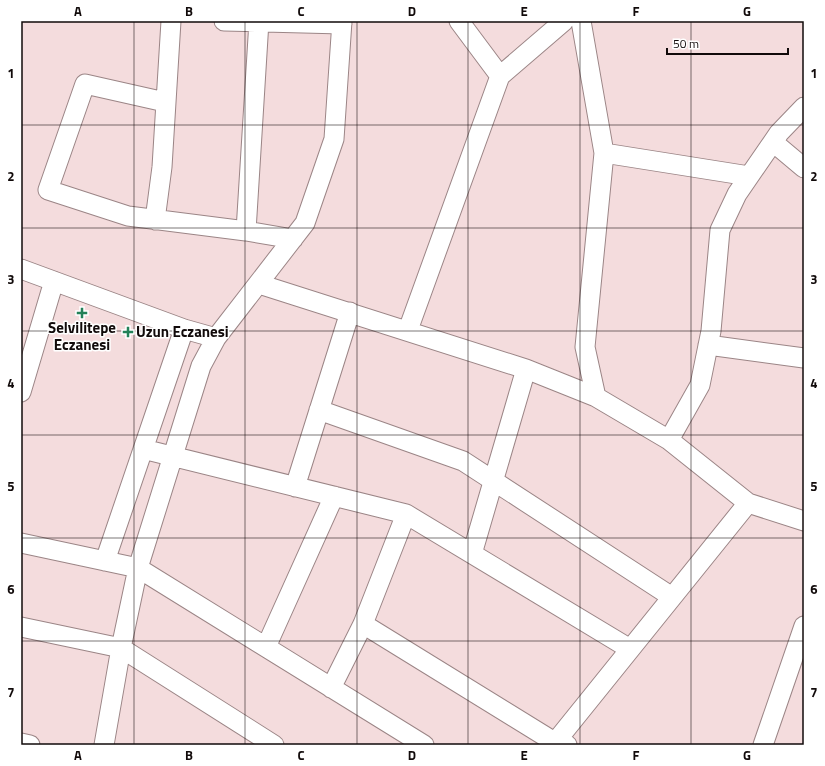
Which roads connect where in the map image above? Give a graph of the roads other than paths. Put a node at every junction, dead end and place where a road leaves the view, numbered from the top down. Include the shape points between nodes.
1 (171, 21) edge
2 (224, 21) edge
3 (459, 21) edge
4 (564, 21) edge
5 (581, 21) edge
6 (259, 22) edge
7 (342, 22) edge
8 (500, 76) junction
9 (165, 102) junction
10 (804, 107) edge
11 (773, 142) junction
12 (604, 153) junction
13 (804, 168) edge
14 (749, 176) junction
15 (155, 220) junction
16 (246, 231) junction
17 (293, 239) junction
18 (21, 269) edge
19 (54, 281) junction
20 (259, 284) junction
21 (350, 312) junction
22 (184, 329) junction
23 (408, 330) junction
24 (216, 338) junction
25 (708, 346) junction
26 (804, 358) edge
27 (526, 369) junction
28 (21, 392) edge
29 (596, 397) junction
30 (319, 410) junction
31 (669, 440) junction
32 (143, 449) junction
33 (173, 457) junction
34 (493, 480) junction
35 (295, 487) junction
36 (334, 496) junction
37 (748, 504) junction
38 (406, 514) junction
39 (804, 521) edge
40 (21, 543) edge
41 (472, 554) junction
42 (104, 561) junction
43 (138, 568) junction
44 (672, 597) junction
45 (363, 624) junction
46 (804, 626) edge
47 (21, 627) edge
48 (266, 647) junction
49 (121, 648) junction
50 (630, 649) junction
51 (331, 688) junction
52 (21, 743) edge
53 (559, 744) edge
54 (30, 745) edge
55 (104, 745) edge
56 (274, 745) edge
57 (424, 745) edge
58 (763, 745) edge

1 - 9 street
2 - 6 street
3 - 8 street
4 - 8 street
5 - 12 street
6 - 7 street
6 - 16 street
7 - 17 street via 334,139 305,223
8 - 23 street
9 - 15 street via 162,168
9 - 15 street via 85,84 48,190 128,216
10 - 11 street
11 - 13 street
11 - 14 street
12 - 14 street
12 - 29 street via 584,347
14 - 25 street via 737,194 720,230
15 - 16 street
16 - 17 street
17 - 20 street
18 - 19 street
19 - 22 street
19 - 28 street
20 - 21 street
20 - 24 street
21 - 23 street
21 - 30 street
22 - 24 street
22 - 32 street
23 - 27 street
24 - 33 street via 201,366
25 - 26 street
25 - 31 street via 700,385
27 - 29 street
27 - 34 street
29 - 31 street
30 - 34 street via 464,461
30 - 35 street
31 - 37 street
32 - 33 street
32 - 42 street
33 - 35 street
33 - 43 street
34 - 41 street
34 - 44 street
35 - 36 street
36 - 38 street
36 - 48 street
37 - 39 street
37 - 44 street
38 - 41 street
38 - 45 street
40 - 42 street
41 - 50 street
42 - 43 street
43 - 48 street
43 - 49 street
44 - 50 street
45 - 51 street
45 - 53 street
46 - 58 street
47 - 49 street
48 - 51 street
49 - 55 street
49 - 56 street
50 - 53 street
51 - 57 street
52 - 54 street

